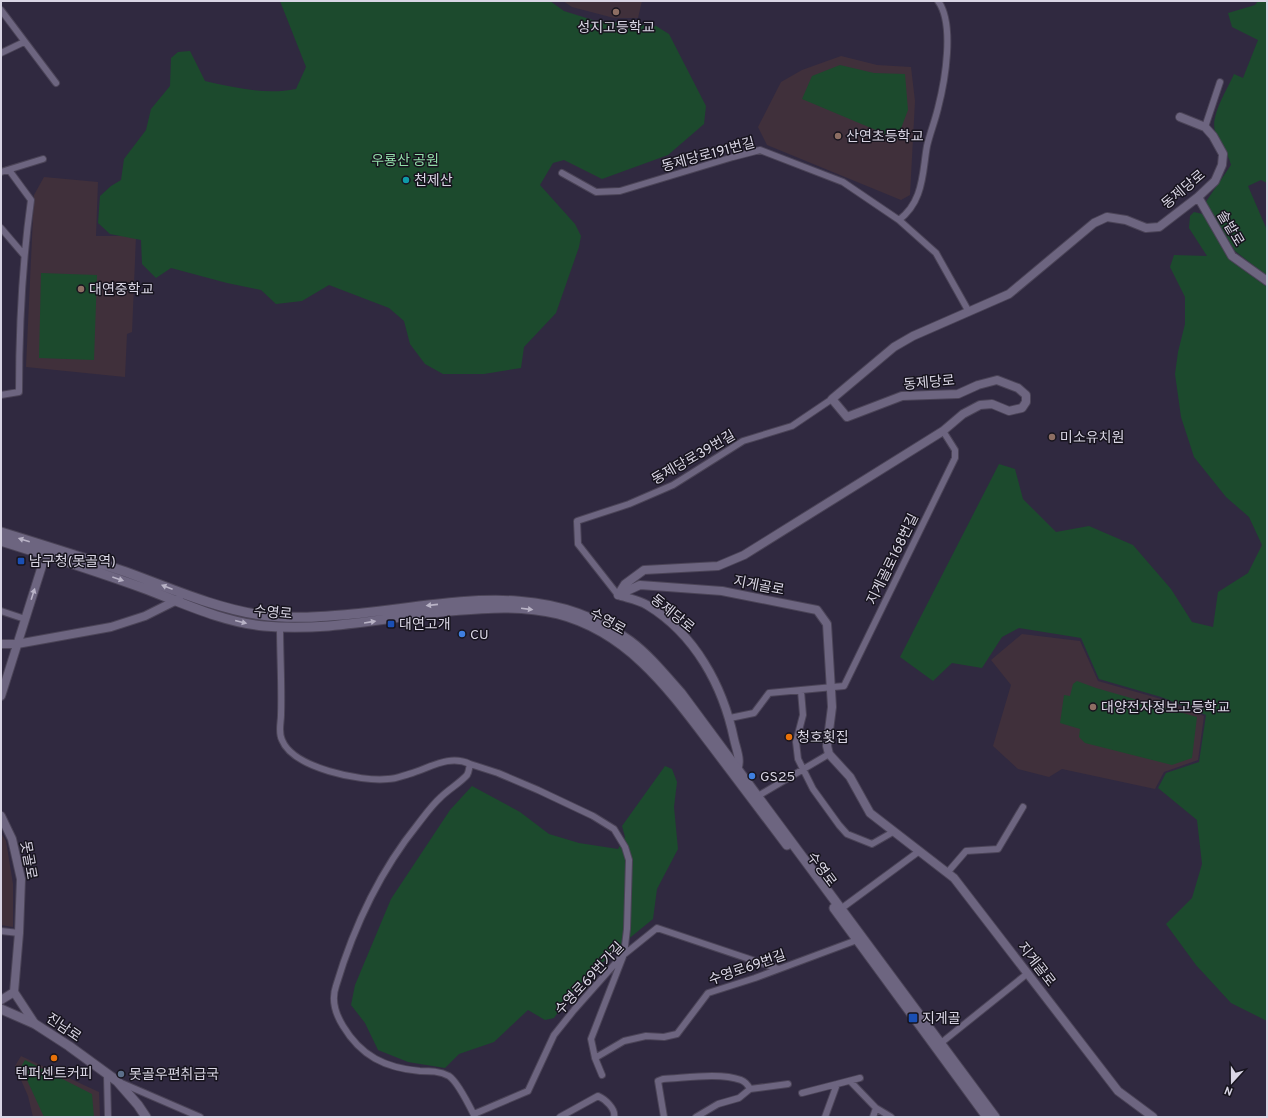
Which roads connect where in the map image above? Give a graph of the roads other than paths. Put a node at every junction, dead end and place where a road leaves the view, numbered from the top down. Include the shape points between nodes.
1 (938, 1) edge
2 (1, 12) edge
3 (24, 42) junction
4 (1, 52) edge
5 (1220, 82) dead end
6 (56, 83) dead end
7 (1180, 117) dead end
8 (1204, 127) junction
9 (43, 159) dead end
10 (9, 170) junction
11 (1, 172) edge
12 (562, 173) dead end
13 (1198, 197) junction
14 (899, 220) junction
15 (1, 228) edge
16 (24, 255) junction
17 (1267, 281) edge
18 (969, 312) junction
19 (1, 395) edge
20 (832, 400) junction
21 (943, 431) junction
22 (1, 532) edge
23 (1, 541) edge
24 (47, 551) junction
25 (618, 596) junction
26 (191, 597) junction
27 (174, 600) junction
28 (1, 611) edge
29 (25, 619) junction
30 (280, 627) junction
31 (1, 644) edge
32 (17, 644) junction
33 (831, 688) junction
34 (801, 691) junction
35 (1, 696) edge
36 (730, 718) junction
37 (829, 754) junction
38 (470, 764) junction
39 (802, 769) junction
40 (736, 771) junction
41 (758, 796) junction
42 (1023, 807) dead end
43 (1, 816) edge
44 (893, 832) junction
45 (918, 852) junction
46 (948, 873) junction
47 (842, 908) junction
48 (1, 931) edge
49 (19, 933) junction
50 (857, 940) junction
51 (624, 954) junction
52 (779, 969) junction
53 (1028, 974) junction
54 (14, 992) junction
55 (1, 1000) edge
56 (2, 1012) edge
57 (35, 1024) junction
58 (941, 1043) junction
59 (595, 1058) junction
60 (602, 1075) dead end
61 (107, 1076) junction
62 (860, 1078) dead end
63 (117, 1081) junction
64 (850, 1081) junction
65 (788, 1084) dead end
66 (837, 1084) junction
67 (750, 1089) junction
68 (802, 1094) dead end
69 (876, 1108) junction
70 (474, 1115) edge
71 (108, 1117) edge
72 (146, 1117) edge
73 (200, 1117) edge
74 (560, 1117) edge
75 (614, 1117) edge
76 (664, 1117) edge
77 (696, 1117) edge
78 (825, 1117) edge
79 (873, 1117) edge
80 (891, 1117) edge
81 (986, 1117) edge
82 (995, 1117) edge
83 (1153, 1117) edge

1 - 14 street via 946,16 948,31 942,89 918,194 909,212
2 - 3 street
3 - 4 street
3 - 6 street
5 - 8 street
7 - 8 street, 동제당로
8 - 13 street, 동제당로 via 1213,136 1222,154 1222,165 1215,181
9 - 10 street
10 - 11 street
10 - 16 street via 31,200
12 - 14 street, 동제당로191번길 via 596,192 620,191 760,150 843,182
13 - 17 street, 솔밭로 via 1232,256
13 - 18 street, 동제당로 via 1159,227 1146,228 1107,216 1066,245 1009,294
14 - 18 street, 동제당로191번길 via 936,253
15 - 16 street
16 - 19 street via 19,392
18 - 20 street, 동제당로 via 894,347
20 - 21 street, 동제당로 via 847,417 902,396 958,394 997,380 1018,388 1026,395 1026,402 1022,408 1010,411 992,404 980,405 963,414
20 - 25 street, 동제당로39번길 via 792,426 743,441 673,485 630,504 577,521 578,544
21 - 25 street, 동제당로 via 744,555 718,566 644,570 624,584
21 - 33 street, 지게골로168번길 via 955,450 955,458 844,686
24 -> 22 main road, 수영로
23 - 24 main road, 수영로
26 -> 24 main road, 수영로 via 126,573
24 -> 27 main road, 수영로
29 -> 24 street
25 - 33 street, 지게골로 via 640,585 684,588 722,591 817,610 827,624
25 - 36 street, 동제당로 via 646,605 677,629 696,650 715,681
26 - 27 street
40 -> 26 main road, 수영로 via 681,693 642,651 614,631 568,609 514,600 436,605 338,616 280,617 247,612
27 -> 30 main road, 수영로 via 238,622
27 - 32 street via 145,616 111,627
28 - 29 street
29 - 32 street
30 - 38 street via 280,732 288,749 298,757 311,764 364,779 389,779 455,760
30 -> 40 main road, 수영로 via 344,626 417,615 498,608 522,608 560,614 597,629 634,654 664,684
31 - 32 street
32 - 35 street
33 - 34 street
33 - 37 street, 지게골로 via 832,707 827,746
34 - 36 street via 769,693 754,713
34 - 39 street via 803,715 796,742
36 - 40 street, 동제당로 via 739,761
37 - 39 street
37 - 44 street, 지게골로 via 850,777 870,813
38 - 51 street via 538,790 614,829 625,847 629,860
38 - 70 street via 467,775 440,798 416,826 383,875 343,961 333,994 334,1008 341,1022 363,1052 396,1068 438,1071 450,1077
39 - 41 street
39 - 44 street via 847,834 872,844
40 - 41 main road, 수영로
40 - 50 main road, 수영로
41 - 47 main road, 수영로
42 - 46 street via 998,849 966,851
43 - 49 street, 못골로 via 12,839 20,879
44 - 45 street, 지게골로
45 - 46 street, 지게골로
45 - 47 street
46 - 53 street, 지게골로
47 - 58 main road, 수영로
48 - 49 street
49 - 54 street, 못골로
50 - 52 street, 수영로69번길
50 - 81 main road, 수영로
51 - 52 street, 수영로69번가길 via 657,928
51 - 59 street via 591,1039
51 - 70 street, 수영로69번가길 via 554,1035 528,1091
52 - 59 street, 수영로69번길 via 708,992 678,1034 664,1037 646,1036 624,1041
53 - 58 street
53 - 83 street, 지게골로 via 1118,1091
54 - 55 street
54 - 57 street
56 - 57 main road, 진남로
57 - 61 main road, 진남로 via 69,1046
58 - 82 main road, 수영로
59 - 60 street
61 - 63 main road, 진남로
61 - 71 street
62 - 64 street
63 - 72 main road, 진남로
63 - 73 street
64 - 66 street
64 - 69 street
65 - 67 street
66 - 68 street
66 - 78 street
67 - 76 street via 746,1083 733,1078 714,1076 663,1079 658,1081
67 - 77 street via 739,1098 718,1104
69 - 79 street
69 - 80 street
74 - 75 street via 598,1096 607,1102 615,1113

